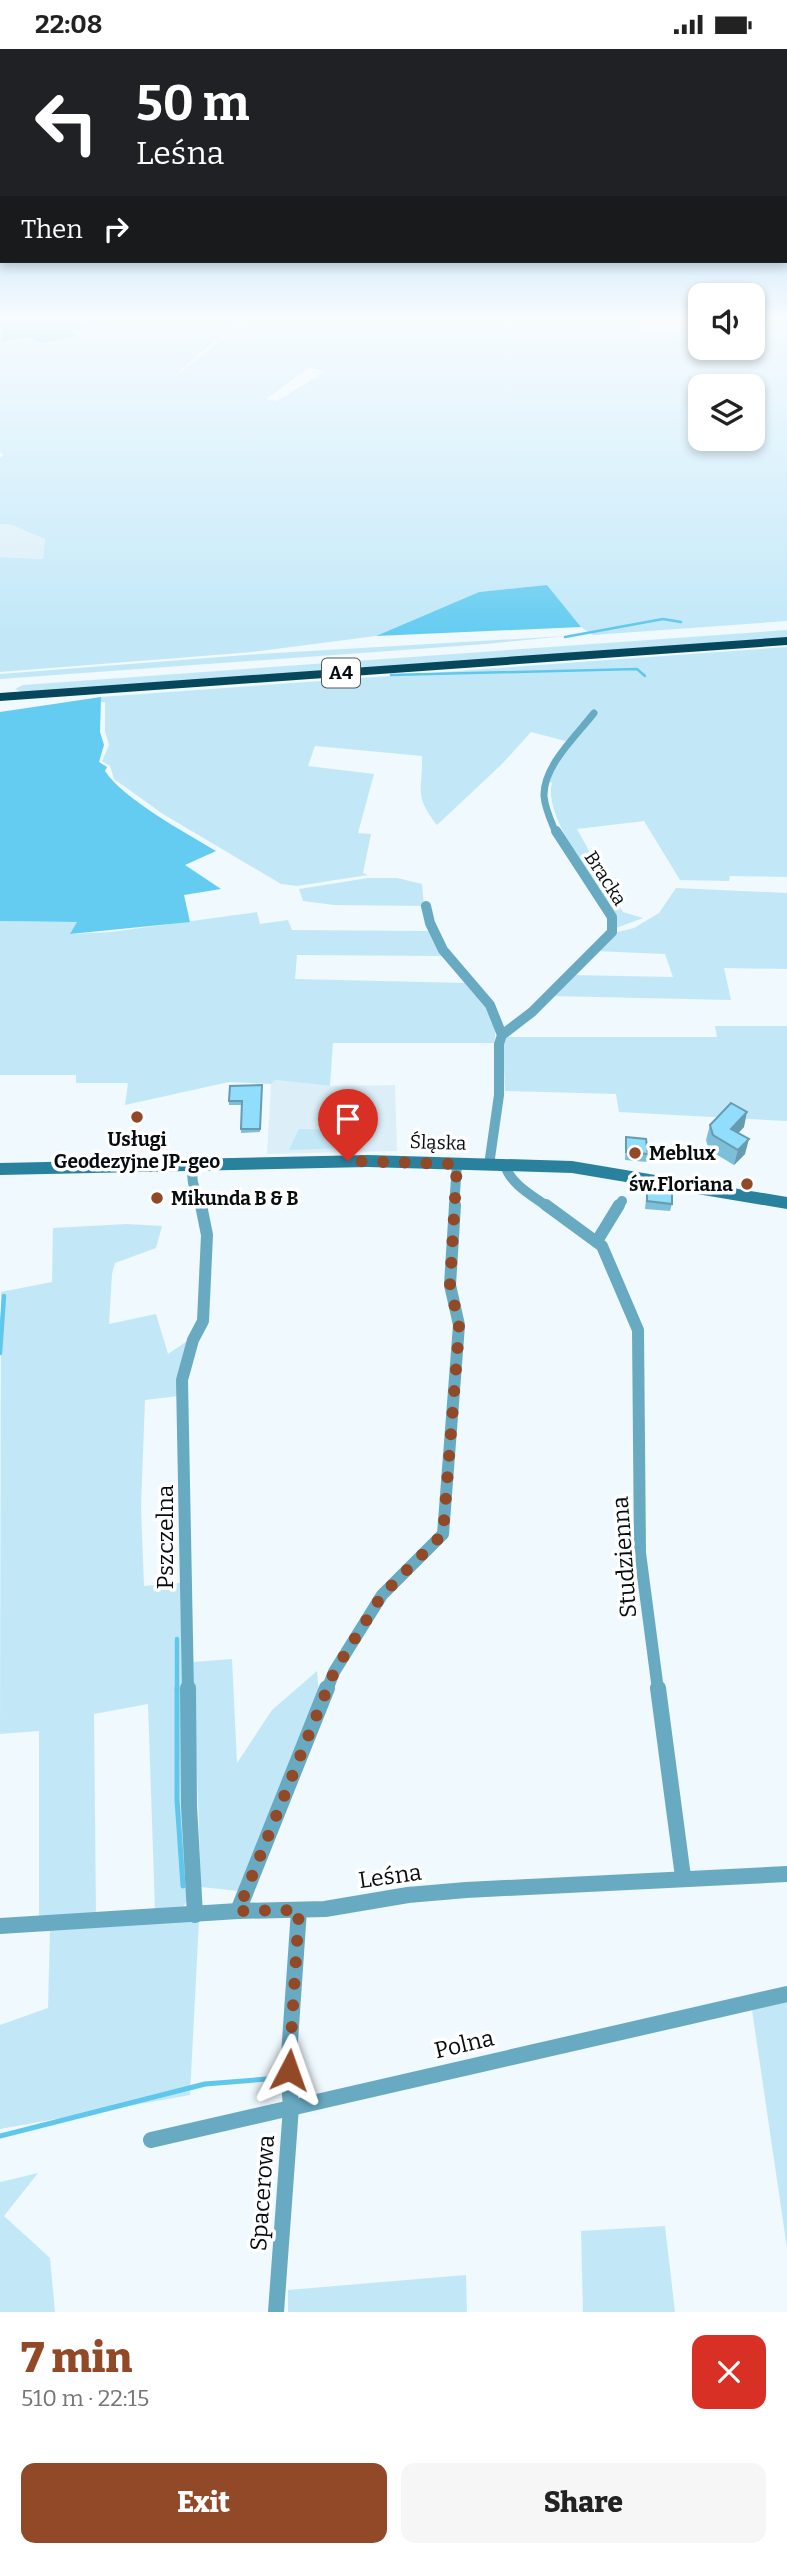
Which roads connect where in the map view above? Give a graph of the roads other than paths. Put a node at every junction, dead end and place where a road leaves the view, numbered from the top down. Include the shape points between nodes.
1 (787, 628) edge
2 (787, 641) edge
3 (679, 642) junction
4 (0, 684) edge
5 (0, 697) edge
6 (594, 713) dead end
7 (426, 906) dead end
8 (502, 1035) junction
9 (191, 1164) junction
10 (457, 1164) junction
11 (497, 1165) junction
12 (0, 1169) edge
13 (622, 1201) dead end
14 (787, 1203) edge
15 (597, 1241) junction
16 (787, 1874) edge
17 (683, 1877) junction
18 (299, 1910) junction
19 (238, 1911) junction
20 (195, 1916) junction
21 (0, 1926) edge
22 (787, 1994) edge
23 (291, 2107) junction
24 (151, 2140) dead end
25 (276, 2312) edge

1 - 3 highway, A4 via 720,632
2 - 3 highway, A4
3 - 4 highway, A4
3 - 5 highway, A4
6 - 8 street, Bracka via 547,780 545,798 556,833 614,925 612,932 521,1024
7 - 8 street via 447,959 491,1006
8 - 11 street
9 - 10 main road, Śląska
9 - 12 main road, Śląska
9 - 20 street, Pszczelna via 207,1235 203,1321 182,1381
10 - 11 main road, Śląska
10 - 19 street via 450,1285 459,1325 443,1534 382,1595 334,1672
11 - 14 main road, Śląska via 597,1170
11 - 15 street, Studzienna
13 - 15 street
15 - 17 street, Studzienna via 638,1330 640,1553
16 - 17 street, Leśna
17 - 18 street, Leśna via 420,1893
18 - 19 street, Leśna
18 - 23 street, Spacerowa
19 - 20 street, Leśna
20 - 21 street, Leśna
22 - 23 street, Polna
23 - 24 street, Polna
23 - 25 street, Spacerowa

